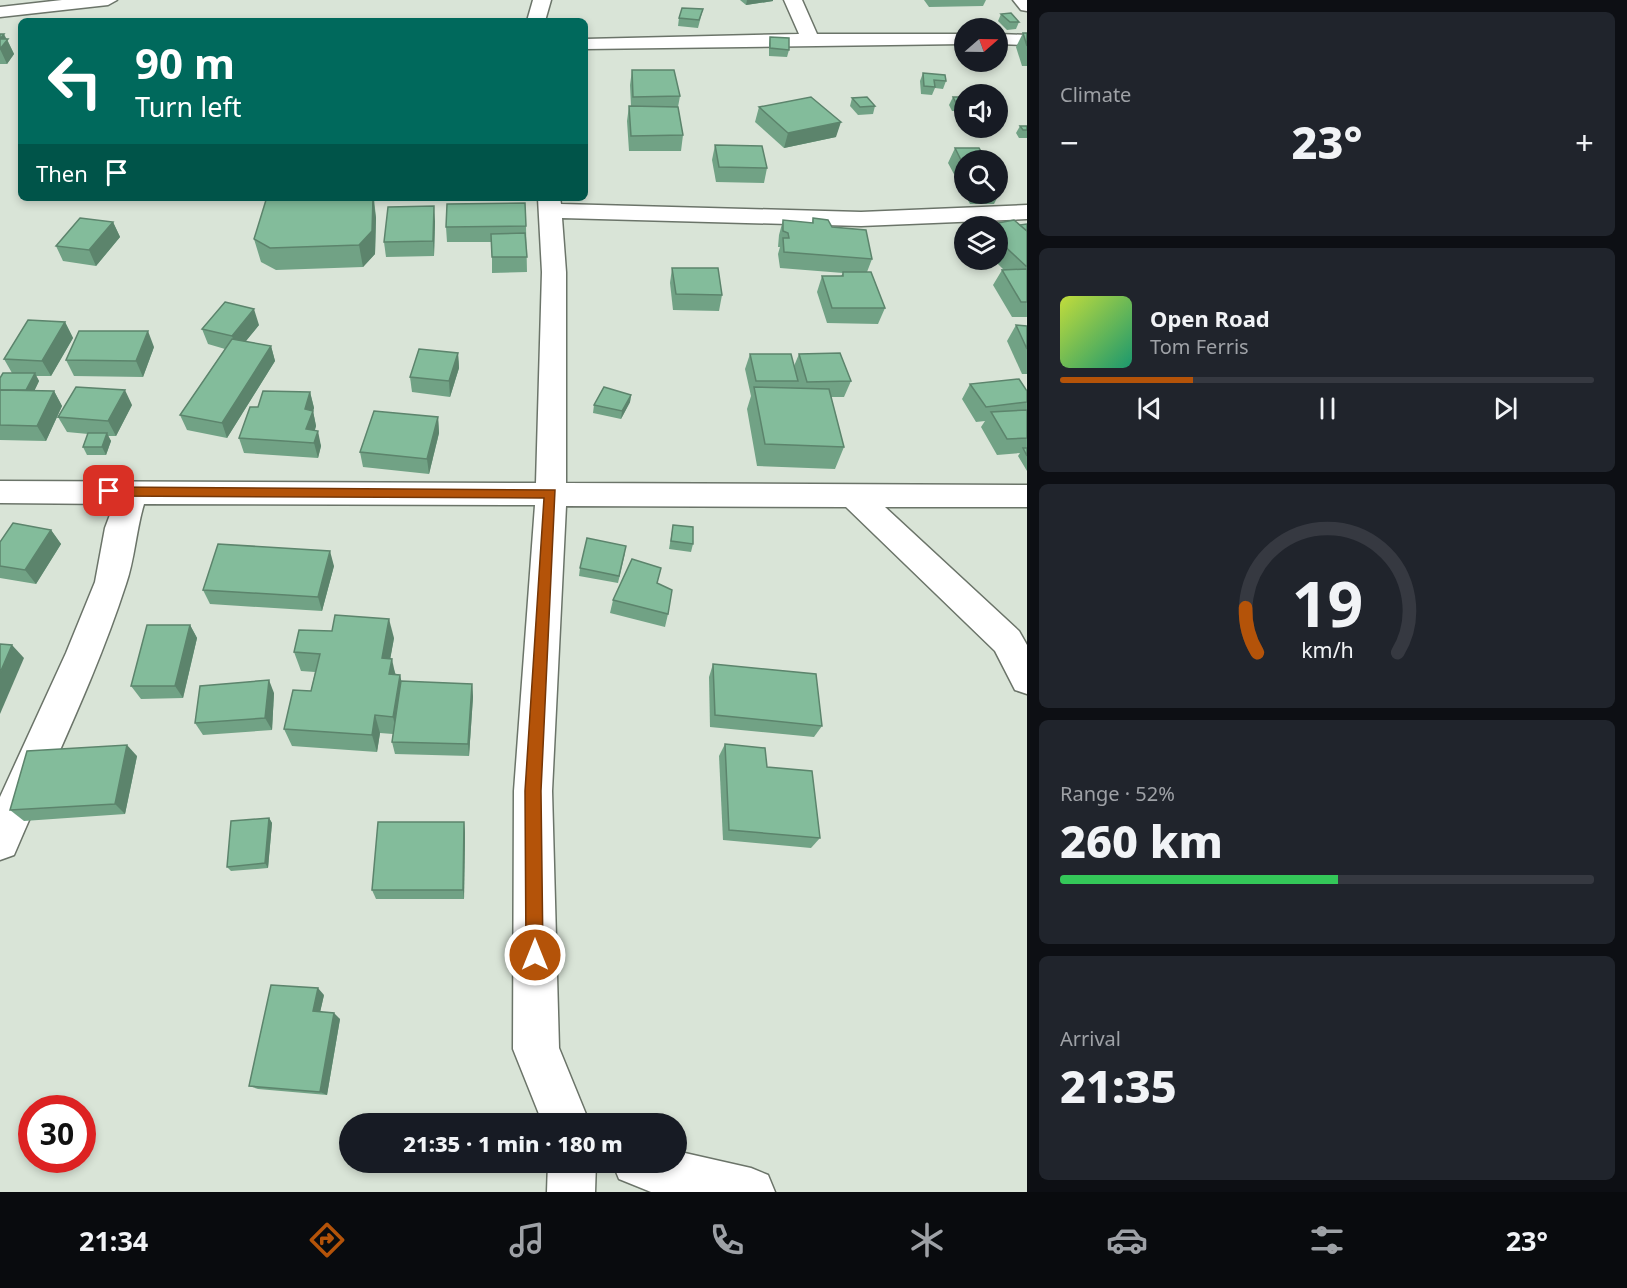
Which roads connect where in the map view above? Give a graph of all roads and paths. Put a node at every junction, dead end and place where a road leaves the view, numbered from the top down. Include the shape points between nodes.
1 (108, 0) edge
2 (542, 0) edge
3 (792, 0) edge
4 (1022, 0) edge
5 (1027, 6) edge
6 (0, 12) edge
7 (537, 18) edge
8 (0, 25) edge
9 (18, 26) edge
10 (810, 39) junction
11 (954, 39) edge
12 (1008, 39) edge
13 (1027, 40) edge
14 (588, 44) edge
15 (549, 205) edge
16 (1027, 212) edge
17 (0, 492) edge
18 (133, 492) junction
19 (551, 493) junction
20 (852, 494) junction
21 (1027, 496) edge
22 (1027, 679) edge
23 (0, 841) edge
24 (562, 1113) edge
25 (572, 1173) edge
26 (665, 1173) edge
27 (571, 1192) edge
28 (751, 1192) edge

1 - 6 street
2 - 7 street
3 - 10 street
4 - 5 street
8 - 9 street
10 - 11 street
10 - 14 street
12 - 13 street
15 - 16 street via 861,219
15 - 19 street via 554,272
17 - 18 street
18 - 19 street
18 - 23 street via 120,528 111,582
19 - 20 street
19 - 24 street via 533,791 536,1049
20 - 21 street
20 - 22 street via 1007,641
25 - 27 street
26 - 28 street

